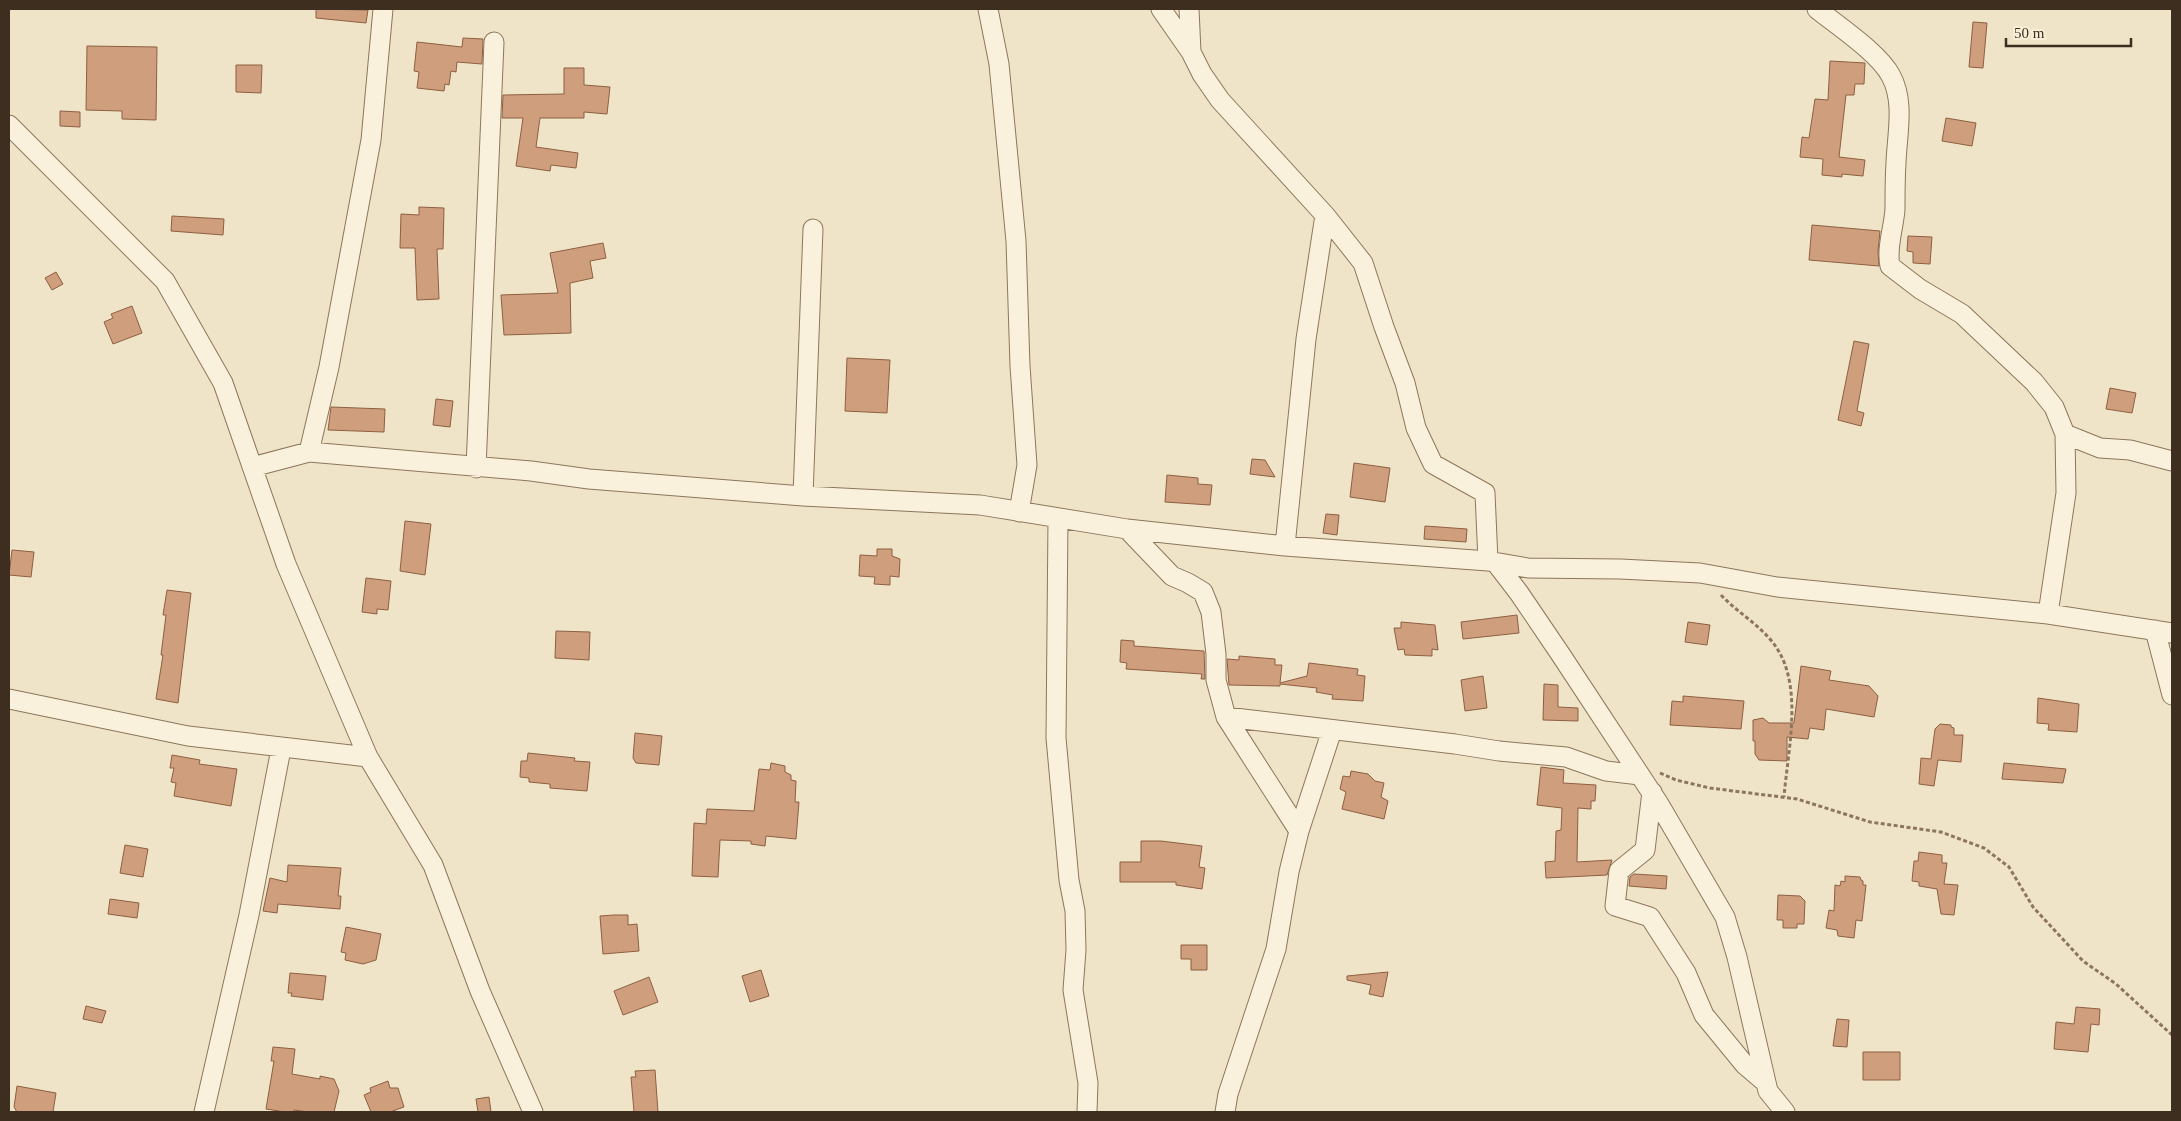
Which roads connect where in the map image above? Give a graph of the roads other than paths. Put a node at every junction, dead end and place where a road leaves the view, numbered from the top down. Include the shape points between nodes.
1 (383, 9) edge
2 (988, 9) edge
3 (1161, 9) edge
4 (1190, 9) edge
5 (1818, 9) edge
6 (494, 42) dead end
7 (1191, 52) junction
8 (9, 125) edge
9 (1326, 215) junction
10 (814, 229) dead end
11 (2064, 434) junction
12 (309, 452) junction
13 (2172, 462) edge
14 (252, 467) junction
15 (476, 468) junction
16 (803, 496) junction
17 (1019, 512) junction
18 (1058, 518) junction
19 (1128, 529) junction
20 (1285, 546) junction
21 (1492, 562) junction
22 (2048, 614) junction
23 (2163, 631) edge
24 (2172, 695) edge
25 (9, 699) edge
26 (1226, 717) junction
27 (1332, 730) junction
28 (281, 749) junction
29 (368, 757) junction
30 (1649, 774) junction
31 (1652, 792) junction
32 (1299, 831) junction
33 (1766, 1087) junction
34 (204, 1112) edge
35 (533, 1112) edge
36 (1087, 1112) edge
37 (1225, 1112) edge
38 (1768, 1112) edge
39 (1786, 1112) edge

1 - 12 street via 371,140 329,367
2 - 17 street via 999,64 1016,241 1027,465
3 - 7 street
4 - 7 street
5 - 11 street via 1880,61 1897,91 1900,127 1890,266 1962,314 2034,382 2054,407
6 - 15 street
7 - 9 street via 1220,100
8 - 14 street via 165,281 223,383
9 - 20 street via 1306,339
9 - 21 street via 1363,263 1405,383 1416,428 1432,464 1485,493
10 - 16 street
11 - 13 street via 2100,448 2130,450
11 - 22 street via 2066,493
12 - 14 street
12 - 15 street
14 - 29 street via 286,564
15 - 16 street
16 - 17 street via 980,505
17 - 18 street
18 - 19 street
18 - 36 street via 1056,738 1074,911 1073,990 1088,1083
19 - 20 street
19 - 26 street via 1172,576 1203,592 1211,612 1216,680
20 - 21 street
21 - 22 street via 1528,568 1700,573 1777,588
21 - 30 street
22 - 23 street
23 - 24 street
25 - 28 street via 188,736
26 - 27 street
26 - 32 street
27 - 30 street via 1574,758 1606,772
27 - 32 street
28 - 29 street
28 - 34 street via 249,915
29 - 35 street via 433,865 480,991
30 - 31 street
31 - 33 street via 1725,917 1738,957
31 - 33 street via 1646,850 1618,871 1615,906 1650,917 1681,965 1704,1016
32 - 37 street via 1276,949 1228,1094
33 - 38 street
33 - 39 street

